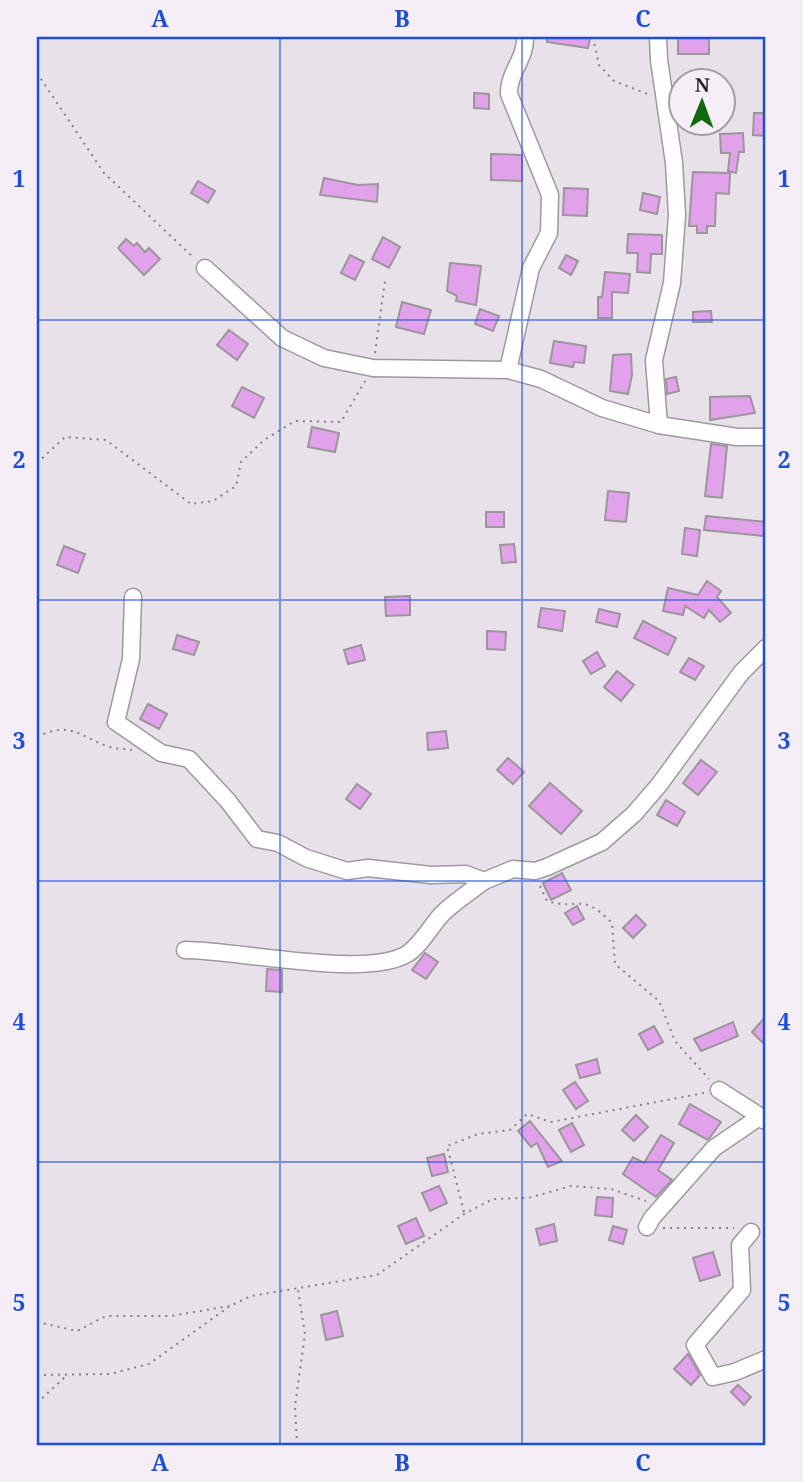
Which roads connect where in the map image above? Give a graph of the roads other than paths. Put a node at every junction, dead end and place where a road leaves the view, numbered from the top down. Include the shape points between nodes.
1 (525, 37) edge
2 (658, 37) edge
3 (205, 268) road end
4 (508, 370) junction
5 (659, 425) junction
6 (766, 437) edge
7 (133, 597) dead end
8 (766, 648) edge
9 (484, 881) junction
10 (185, 950) dead end
11 (719, 1090) road end
12 (766, 1120) edge
13 (647, 1227) road end
14 (751, 1232) road end
15 (766, 1359) edge

1 - 4 street via 509,94 550,195 549,233 531,268
2 - 5 street via 677,215 672,283 654,360
3 - 4 street via 282,338 324,358 373,368
4 - 5 street via 541,379 602,408
5 - 6 street
7 - 9 street via 131,659 116,722 161,753 188,759 257,839 278,842 306,858 346,871 368,868 466,874
8 - 9 street via 741,673 697,737 634,814 602,842 535,871 513,869
9 - 10 street via 444,913 409,953 386,964 263,959 220,950
11 - 12 street
12 - 13 street via 758,1118 714,1148
14 - 15 street via 740,1245 742,1290 695,1345 713,1377

